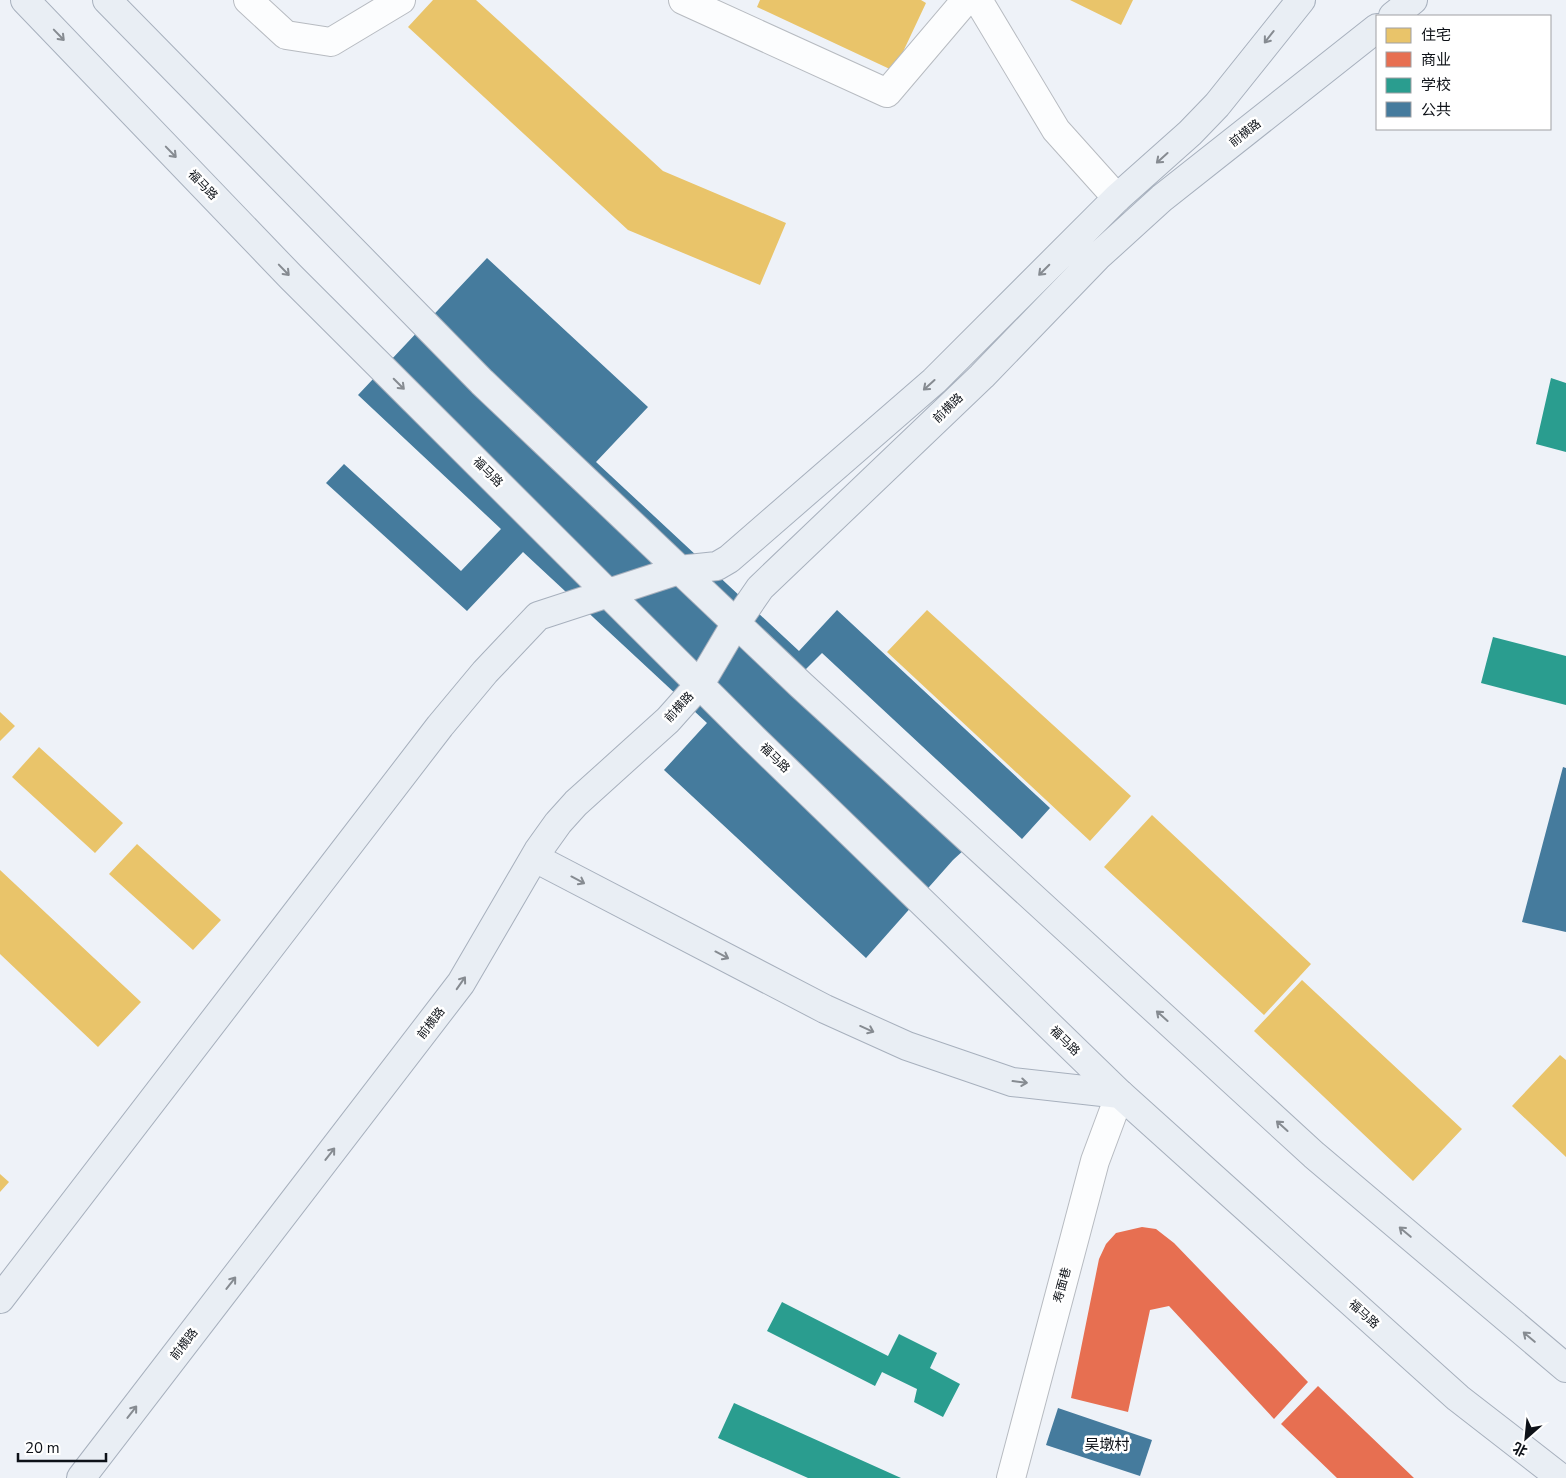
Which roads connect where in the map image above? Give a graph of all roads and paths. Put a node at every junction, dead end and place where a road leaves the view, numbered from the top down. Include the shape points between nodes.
1 (25, 0) edge
2 (107, 0) edge
3 (248, 0) edge
4 (402, 0) edge
5 (684, 0) edge
6 (966, 0) edge
7 (978, 0) edge
8 (1301, 0) edge
9 (1413, 0) edge
10 (1394, 15) edge
11 (1376, 29) edge
12 (1117, 198) junction
13 (679, 570) junction
14 (607, 592) junction
15 (736, 623) junction
16 (700, 684) junction
17 (535, 858) junction
18 (1120, 1094) junction
19 (0, 1299) edge
20 (1566, 1368) edge
21 (82, 1478) edge
22 (1011, 1478) edge
23 (1561, 1478) edge

1 -> 14 main road, 福马路 via 291,277
2 - 13 main road via 482,382
3 - 4 street via 286,35 331,42
5 - 6 street via 887,93
7 - 12 street via 1056,130
8 -> 12 main road via 1217,105
9 - 10 main road
11 - 15 main road, 前横路 via 1162,198 1097,257 982,376 760,588
12 -> 13 main road via 934,381 729,559 717,566
13 - 14 main road
13 - 15 main road
14 - 16 main road, 福马路
14 - 19 main road via 538,616 485,672 440,726
15 - 16 main road, 前横路
20 -> 15 main road via 1314,1155 877,757
16 - 17 main road, 前横路 via 668,720 576,803
16 - 18 main road, 福马路
17 -> 18 main road via 825,1009 907,1046 1012,1082
21 -> 17 main road, 前横路 via 461,983
18 - 22 street, 寿面巷 via 1095,1161
18 - 23 main road, 福马路 via 1458,1398

